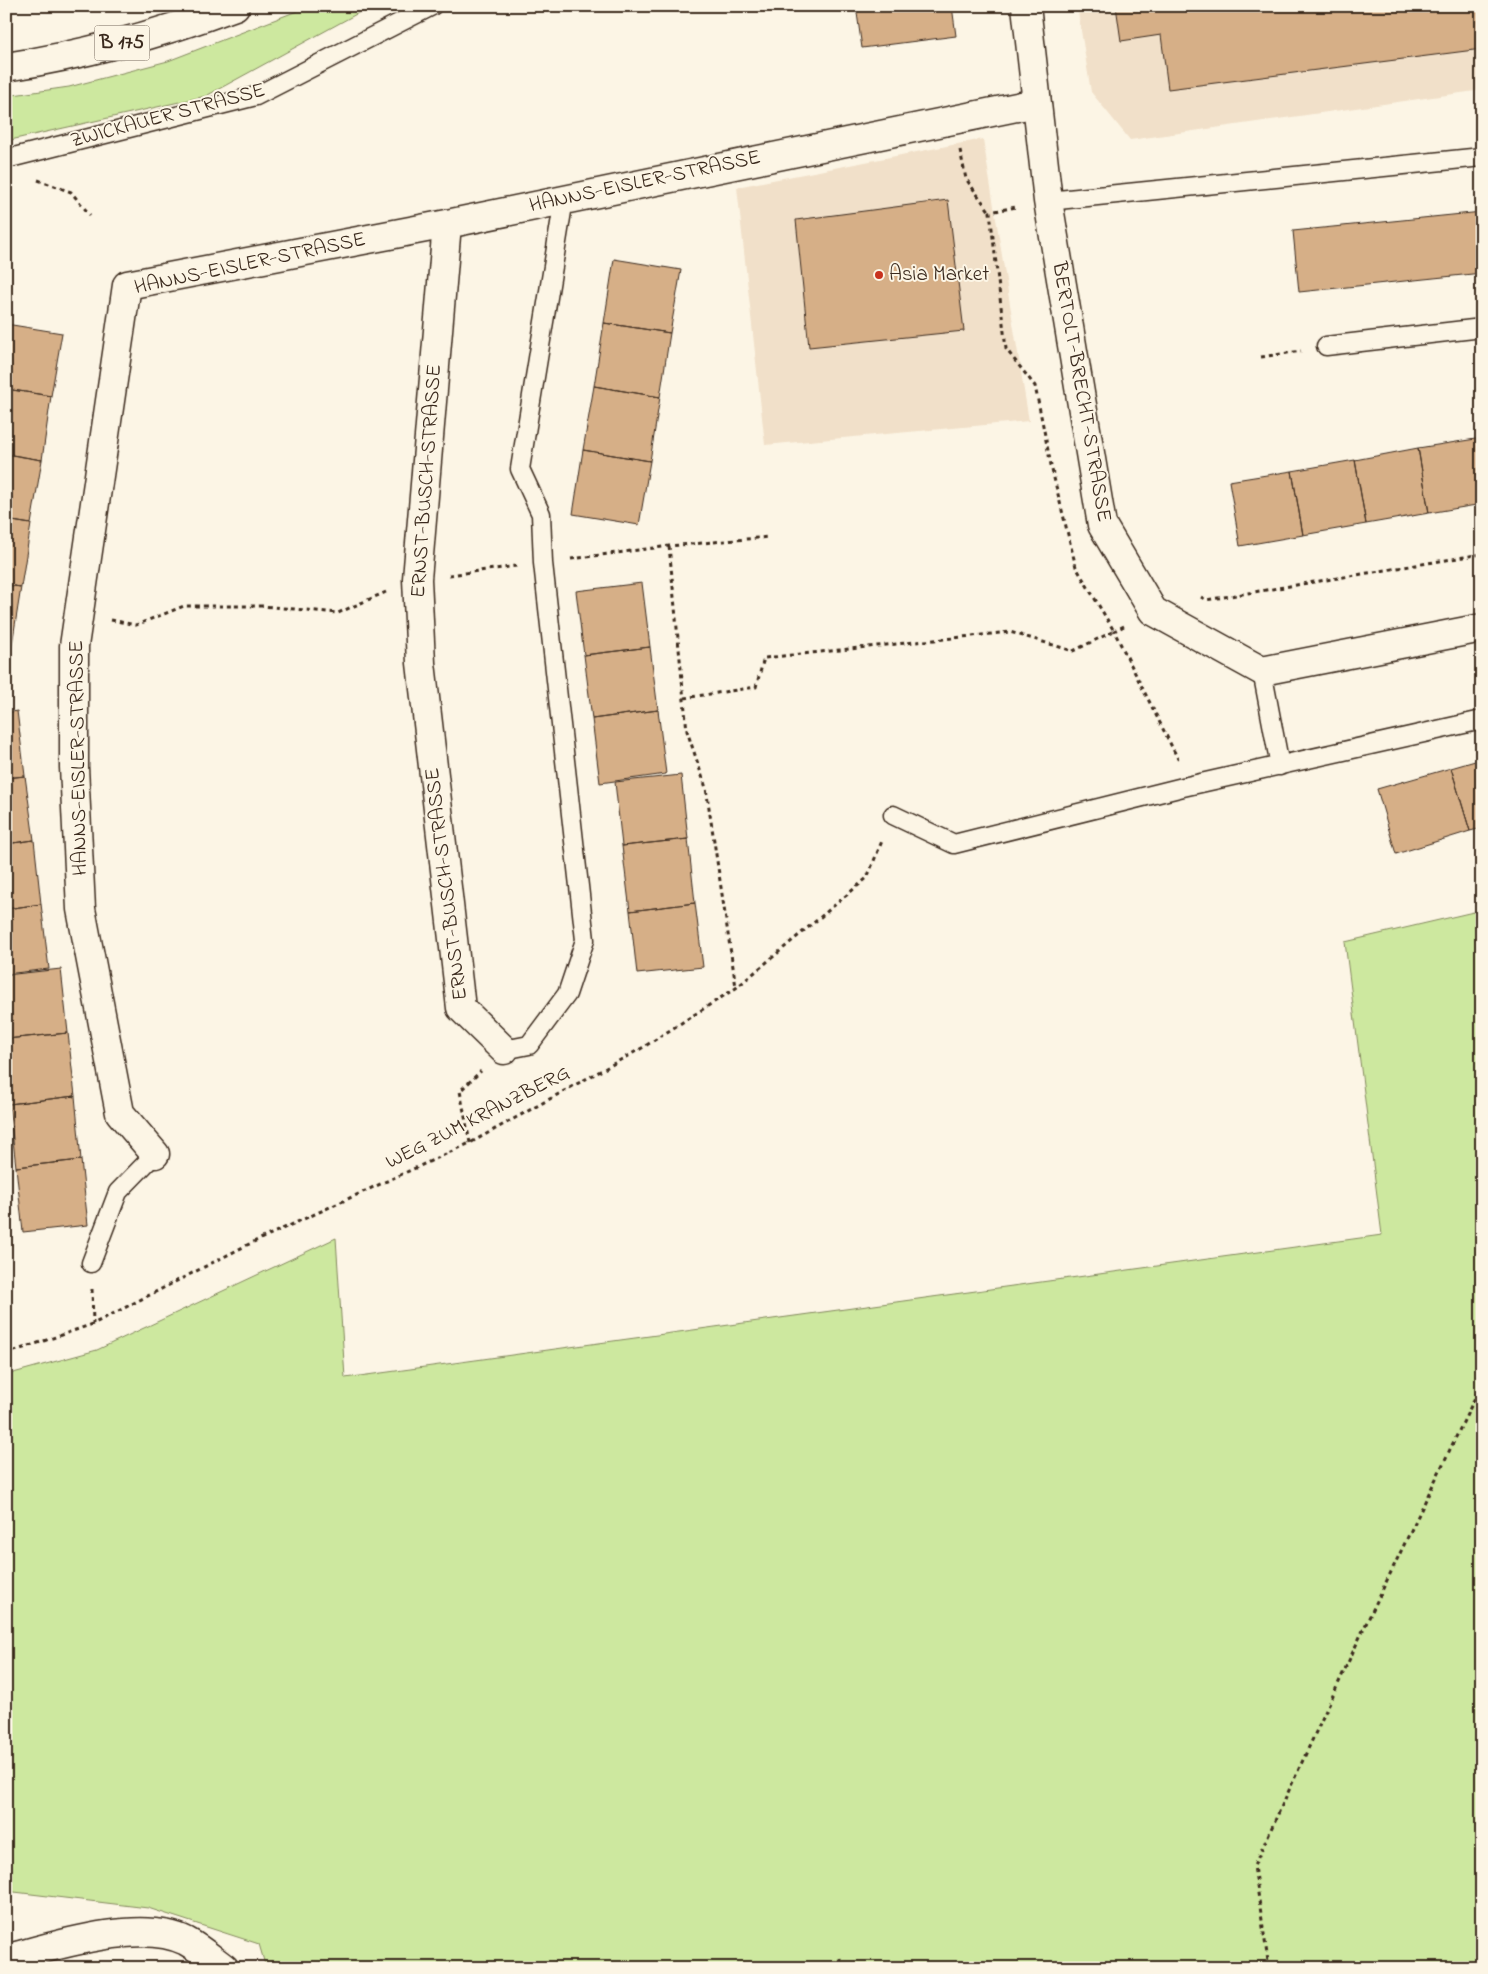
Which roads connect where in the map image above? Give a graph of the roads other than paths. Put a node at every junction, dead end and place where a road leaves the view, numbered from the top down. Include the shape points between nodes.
1 (235, 6) edge
2 (432, 6) edge
3 (1026, 6) edge
4 (6, 67) edge
5 (1036, 103) junction
6 (1482, 157) edge
7 (6, 159) edge
8 (564, 199) junction
9 (1048, 201) junction
10 (447, 224) junction
11 (1482, 328) edge
12 (1326, 346) road end
13 (1482, 628) edge
14 (1262, 671) junction
15 (1482, 720) edge
16 (1280, 766) junction
17 (893, 815) road end
18 (504, 1050) joint
19 (156, 1154) joint
20 (91, 1263) road end
21 (6, 1959) edge
22 (224, 1968) edge

1 - 4 street, B 175 via 177,28 105,48
2 - 7 lane, ZWICKAUER STRASSE via 256,96
3 - 5 street, BERTOLT-BRECHT-STRASSE
5 - 8 street, HANNS-EISLER-STRASSE
5 - 9 street, BERTOLT-BRECHT-STRASSE
6 - 9 lane
8 - 10 street, HANNS-EISLER-STRASSE
8 - 18 lane via 520,469 541,514 543,563 585,940 567,994 529,1046
9 - 14 street, BERTOLT-BRECHT-STRASSE via 1102,525 1153,612
10 - 18 street, ERNST-BUSCH-STRASSE via 417,580 421,663 461,1008
10 - 19 street, HANNS-EISLER-STRASSE via 127,285 74,646 74,767 81,909 120,1114
11 - 12 lane
13 - 14 street
14 - 16 lane
15 - 16 lane
16 - 17 lane via 954,844
19 - 20 lane via 118,1192
21 - 22 street via 82,1939 147,1931 186,1941

